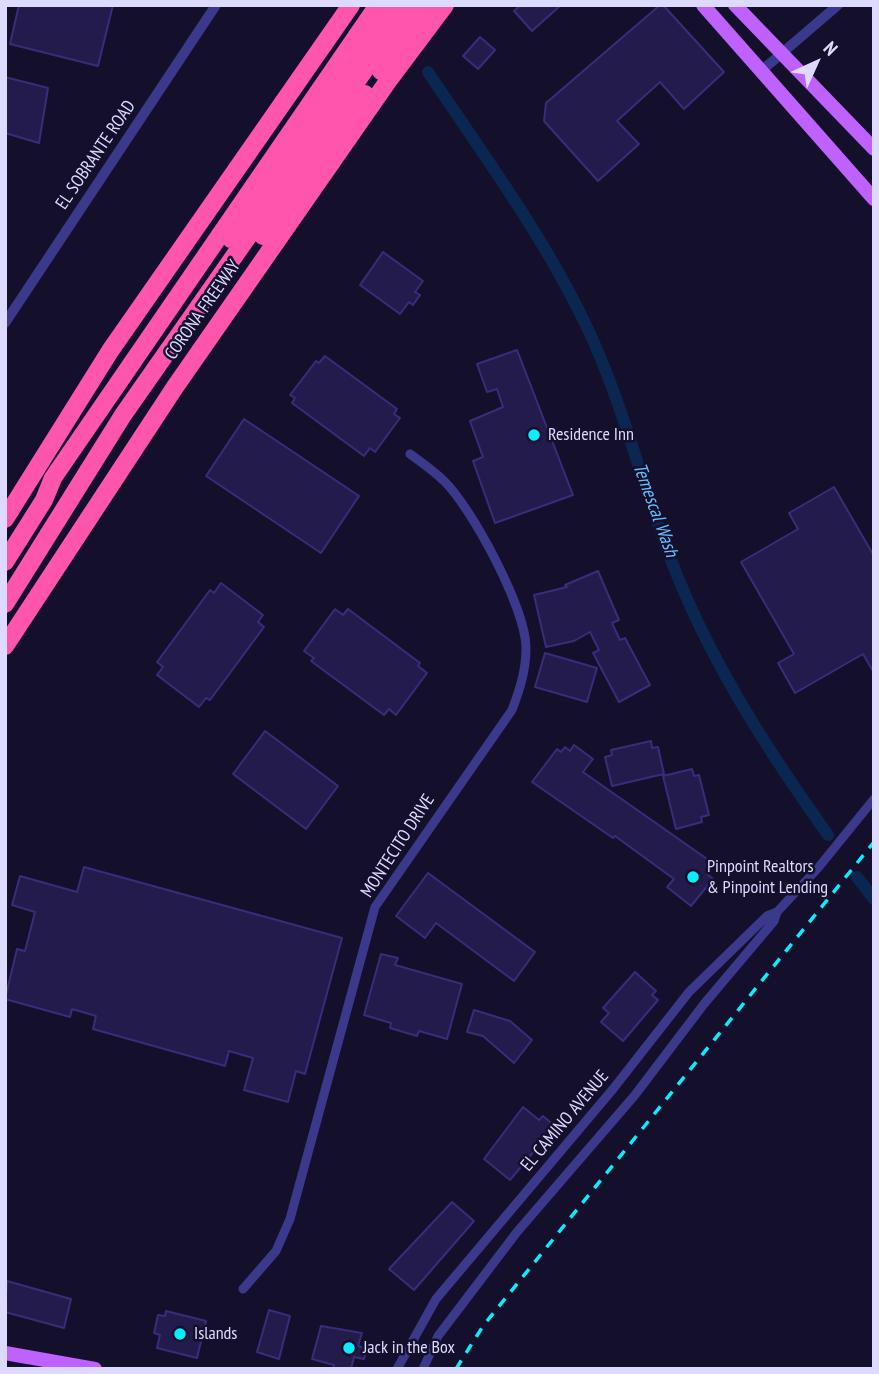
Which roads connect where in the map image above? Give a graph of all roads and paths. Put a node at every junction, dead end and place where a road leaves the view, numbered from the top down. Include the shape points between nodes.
1 (216, 5) edge
2 (377, 5) edge
3 (394, 5) edge
4 (410, 5) edge
5 (703, 5) edge
6 (735, 5) edge
7 (838, 5) edge
8 (438, 7) edge
9 (347, 11) edge
10 (365, 46) junction
11 (781, 53) junction
12 (760, 72) junction
13 (383, 78) junction
14 (874, 149) edge
15 (874, 199) edge
16 (5, 323) edge
17 (410, 454) dead end
18 (64, 510) junction
19 (5, 519) edge
20 (5, 562) edge
21 (5, 604) edge
22 (5, 646) edge
23 (874, 799) edge
24 (777, 912) junction
25 (243, 1289) dead end
26 (5, 1353) edge
27 (95, 1369) edge
28 (397, 1369) edge
29 (423, 1369) edge

1 - 16 street, EL SOBRANTE ROAD
2 - 10 highway
3 - 10 highway
4 - 10 highway
5 - 12 main road
6 - 11 main road
7 - 11 street
8 - 13 highway, CORONA FREEWAY
9 - 19 highway via 110,351
10 - 18 highway
10 - 20 highway via 53,478
11 - 12 street
11 - 14 main road
12 - 15 main road
13 - 18 highway
13 - 22 highway, CORONA FREEWAY
17 - 25 street, MONTECITO DRIVE via 444,481 459,500 504,580 522,621 524,678 513,710 375,907 290,1219 276,1251
18 - 21 highway
23 - 24 street, EL CAMINO AVENUE
24 - 28 street, EL CAMINO AVENUE via 767,916 689,992 436,1299
24 - 29 street, EL CAMINO AVENUE via 635,1095 463,1301 438,1336
26 - 27 main road

